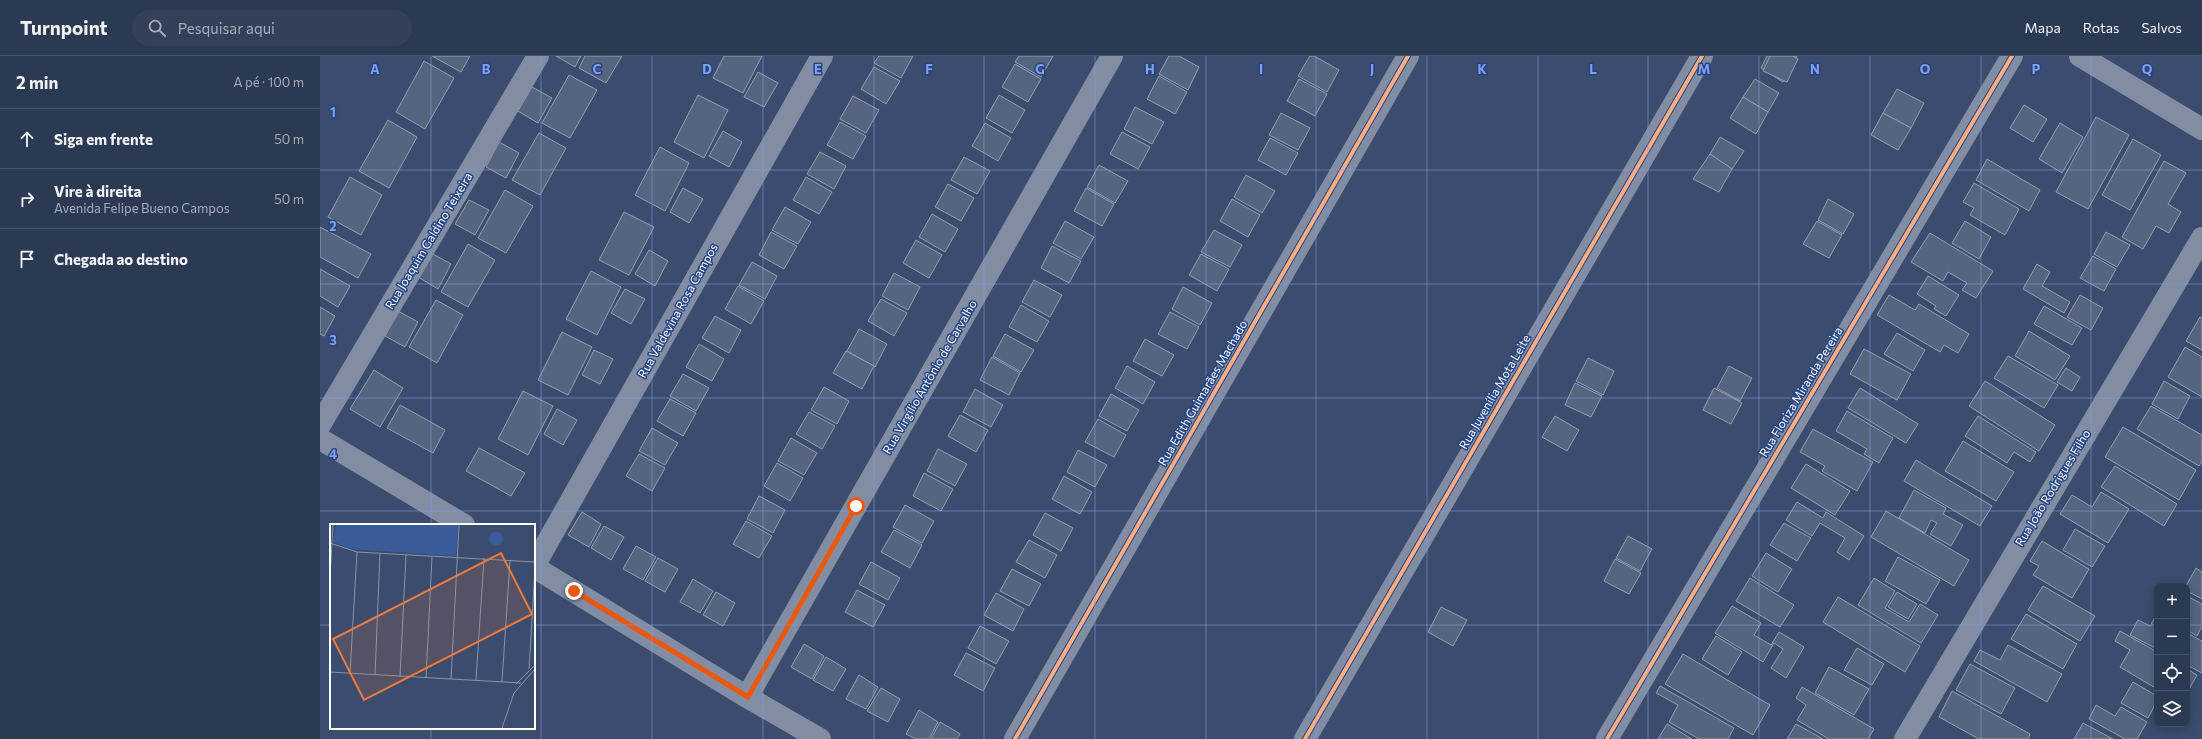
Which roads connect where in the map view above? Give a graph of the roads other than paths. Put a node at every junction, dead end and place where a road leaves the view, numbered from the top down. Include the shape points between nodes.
1 (538, 56) edge
2 (822, 56) edge
3 (1112, 56) edge
4 (1408, 56) edge
5 (1702, 56) edge
6 (2012, 56) edge
7 (2080, 56) edge
8 (2202, 129) edge
9 (2202, 238) edge
10 (320, 425) edge
11 (320, 439) edge
12 (462, 524) edge
13 (535, 564) edge
14 (535, 567) edge
15 (748, 697) junction
16 (820, 739) edge
17 (1015, 739) edge
18 (1305, 739) edge
19 (1607, 739) edge
20 (1905, 739) edge

1 - 10 street, Rua Joaquim Galdino Teixeira
2 - 13 street, Rua Valdevina Rosa Campos
3 - 15 street, Rua Virgílio Antônio de Carvalho
4 - 17 street, Rua Edith Guimarães Machado
5 - 18 street, Rua Juvenília Mota Leite
6 - 19 street, Rua Floriza Miranda Pereira
7 - 8 street
9 - 20 street, Rua João Rodrigues Filho
11 - 12 street
14 - 15 street
15 - 16 street

